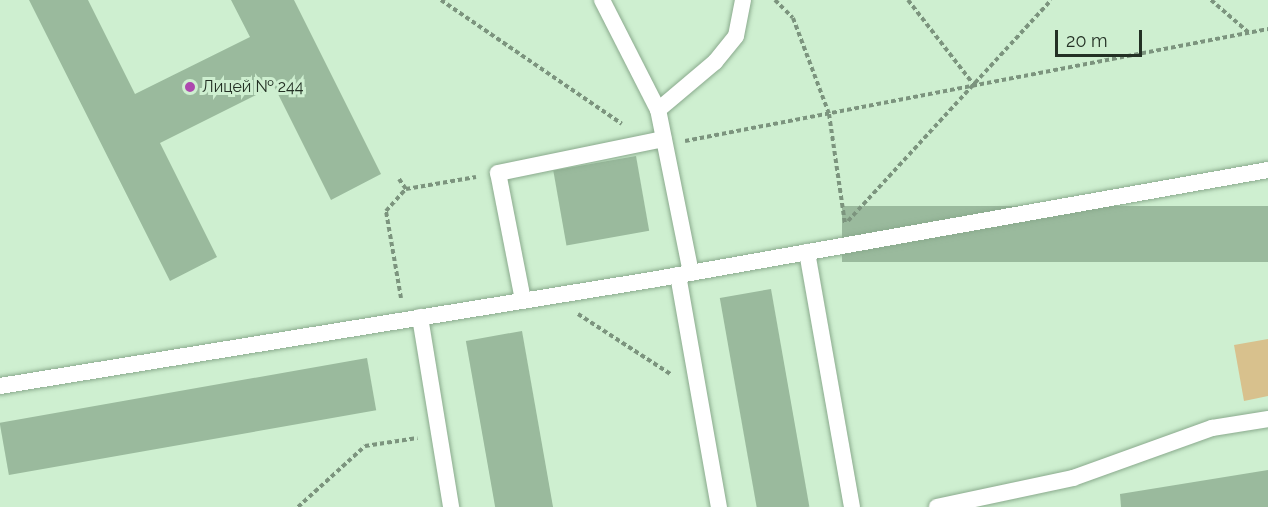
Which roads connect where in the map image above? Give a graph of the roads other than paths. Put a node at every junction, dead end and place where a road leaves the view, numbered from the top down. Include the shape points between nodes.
1 (602, 0) edge
2 (743, 0) edge
3 (658, 110) junction
4 (664, 139) junction
5 (1268, 170) edge
6 (807, 252) junction
7 (684, 274) junction
8 (523, 300) junction
9 (412, 318) junction
10 (0, 386) edge
11 (1268, 419) edge
12 (451, 507) edge
13 (718, 507) edge
14 (852, 507) edge
15 (937, 507) edge

1 - 3 lane
2 - 3 lane via 736,36 715,62
3 - 4 lane
4 - 7 lane
4 - 8 lane via 498,173
5 - 6 lane
6 - 7 lane
6 - 14 lane
7 - 8 lane
7 - 13 lane via 698,392
8 - 9 lane
9 - 10 lane
9 - 12 lane
11 - 15 lane via 1212,428 1073,478

